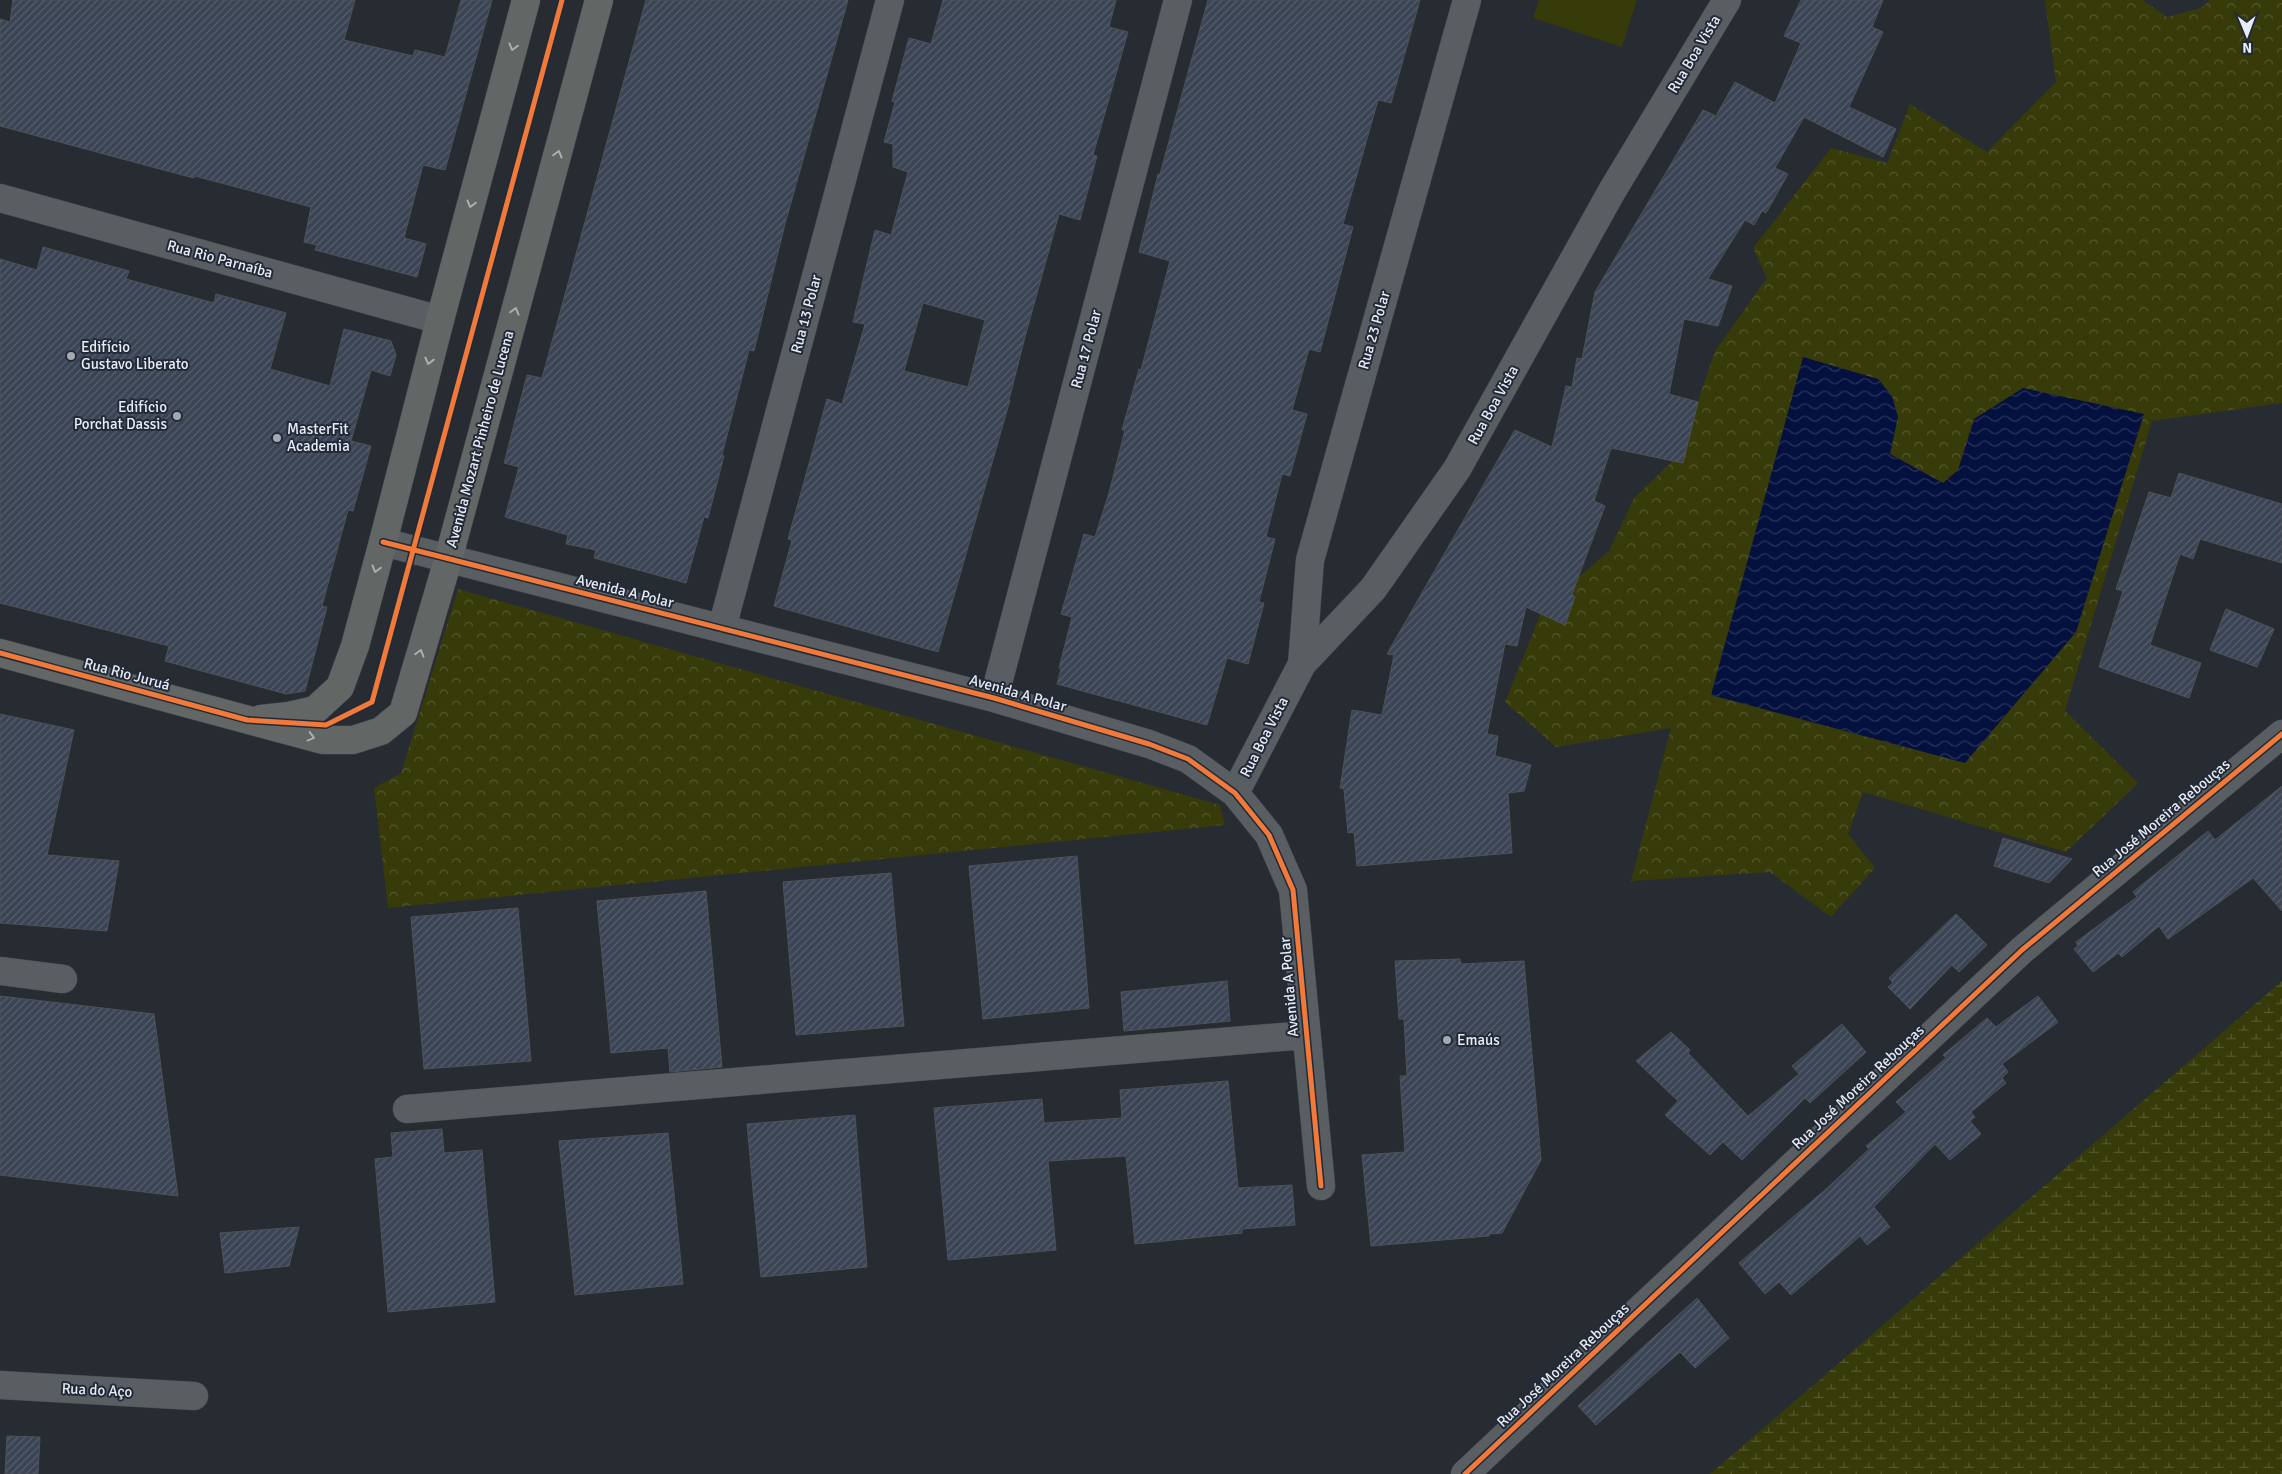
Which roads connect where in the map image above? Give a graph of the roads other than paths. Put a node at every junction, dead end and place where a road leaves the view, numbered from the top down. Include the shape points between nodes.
1 (526, 0) edge
2 (599, 0) edge
3 (890, 0) edge
4 (1178, 0) edge
5 (1467, 0) edge
6 (1727, 0) edge
7 (0, 198) edge
8 (440, 320) junction
9 (383, 542) junction
10 (448, 560) junction
11 (722, 628) junction
12 (0, 653) edge
13 (1302, 664) junction
14 (994, 698) junction
15 (247, 720) junction
16 (2282, 734) edge
17 (1235, 793) junction
18 (0, 971) edge
19 (63, 980) dead end
20 (1306, 1035) junction
21 (406, 1109) dead end
22 (1321, 1186) dead end
23 (0, 1385) edge
24 (194, 1396) dead end
25 (1465, 1474) edge

1 -> 8 main road
10 -> 2 main road, Avenida Mozart Pinheiro de Lucena
3 - 11 street, Rua 13 Polar
4 - 14 street, Rua 17 Polar
5 - 13 street, Rua 23 Polar via 1310,560
6 - 13 street, Rua Boa Vista via 1612,190 1457,469 1373,589
7 - 8 street, Rua Rio Parnaíba
8 -> 9 main road
9 - 10 street, Avenida A Polar
9 -> 15 main road via 340,687 315,710
10 - 11 street, Avenida A Polar
15 -> 10 main road, Avenida Mozart Pinheiro de Lucena via 323,740 353,740 381,731 403,713
11 - 14 street, Avenida A Polar
12 - 15 main road, Rua Rio Juruá
13 - 17 street, Rua Boa Vista
14 - 17 street, Avenida A Polar via 1150,744 1188,760
16 - 25 street, Rua José Moreira Rebouças via 2022,950
17 - 20 street, Avenida A Polar via 1269,835 1293,890
18 - 19 street
20 - 21 street
20 - 22 street, Avenida A Polar
23 - 24 street, Rua do Aço

